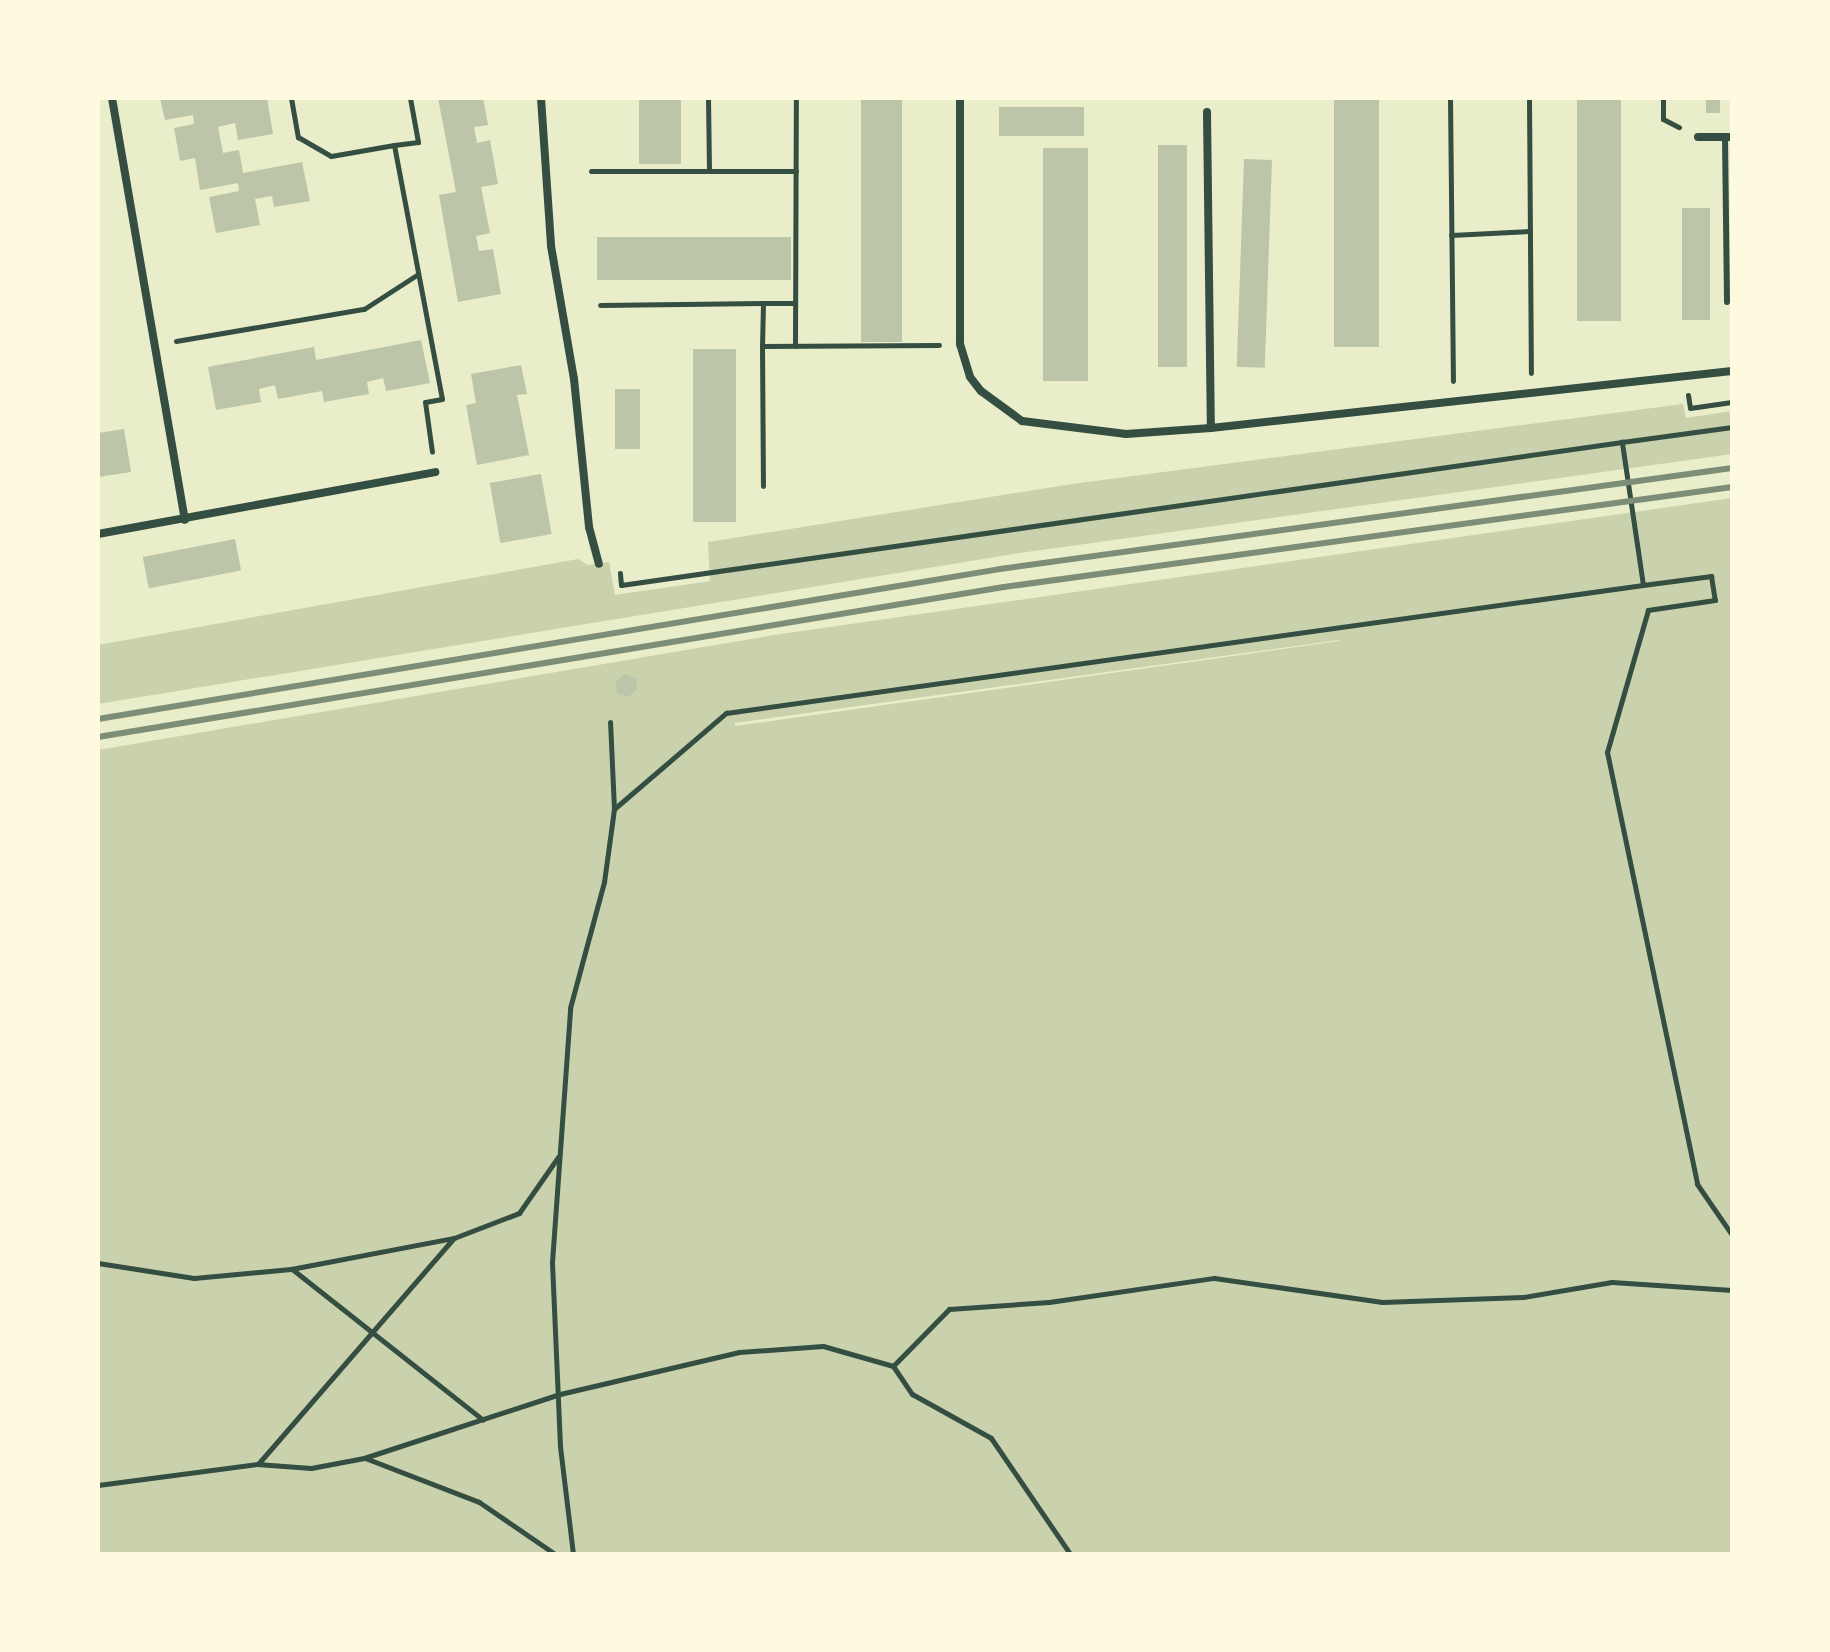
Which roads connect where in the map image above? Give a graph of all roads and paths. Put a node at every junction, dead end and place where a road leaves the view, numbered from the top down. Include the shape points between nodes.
1 (112, 98) edge
2 (291, 98) edge
3 (410, 98) edge
4 (541, 98) edge
5 (708, 98) edge
6 (796, 98) edge
7 (960, 98) edge
8 (1450, 98) edge
9 (1529, 98) edge
10 (1663, 98) edge
11 (1207, 112) dead end
12 (1698, 137) joint
13 (1729, 137) edge
14 (394, 145) junction
15 (591, 171) dead end
16 (709, 171) junction
17 (796, 171) junction
18 (1530, 231) junction
19 (1451, 235) junction
20 (418, 274) junction
21 (1727, 302) dead end
22 (763, 303) junction
23 (795, 303) junction
24 (600, 305) dead end
25 (960, 344) junction
26 (154, 345) junction
27 (762, 346) junction
28 (795, 346) junction
29 (1732, 371) edge
30 (1531, 395) junction
31 (1453, 404) junction
32 (1732, 427) edge
33 (1211, 428) junction
34 (1622, 442) junction
35 (435, 472) joint
36 (763, 486) dead end
37 (185, 520) junction
38 (98, 534) edge
39 (599, 564) dead end
40 (619, 564) dead end
41 (1643, 585) junction
42 (610, 722) dead end
43 (614, 809) junction
44 (559, 1156) junction
45 (1732, 1235) edge
46 (454, 1238) junction
47 (98, 1263) edge
48 (291, 1269) junction
49 (1732, 1290) edge
50 (372, 1332) junction
51 (893, 1366) junction
52 (560, 1394) junction
53 (483, 1420) junction
54 (364, 1458) junction
55 (257, 1464) junction
56 (98, 1485) edge
57 (555, 1554) edge
58 (573, 1554) edge
59 (1070, 1554) edge

1 - 26 street
2 - 14 path via 298,137 331,156
3 - 14 path via 418,142
4 - 39 street via 551,246 574,379 589,527
5 - 16 path
6 - 17 path
7 - 25 street
8 - 19 path
9 - 18 path
10 - 12 path via 1663,119
11 - 33 street
12 - 13 street
13 - 21 lane
14 - 20 path
15 - 16 path
16 - 17 path
17 - 23 path
18 - 19 path
18 - 30 path
19 - 31 path
20 - 26 path via 364,309
20 - 35 path via 442,399 425,402
22 - 23 path
22 - 24 path
22 - 27 path
23 - 28 path
25 - 28 path
25 - 33 street via 970,377 995,405 1036,425 1126,434
26 - 37 street
27 - 28 path
27 - 36 path
29 - 30 street
30 - 31 street
31 - 33 street
32 - 34 path
34 - 40 path via 621,585
34 - 41 path
35 - 37 street
37 - 38 street
41 - 43 path via 726,713
41 - 45 path via 1711,576 1715,600 1648,610 1607,752 1697,1184
42 - 43 path
43 - 44 path via 604,882 570,1008
44 - 46 path via 519,1213
44 - 52 path via 552,1262
46 - 48 path
46 - 50 path
47 - 48 path via 194,1278
48 - 50 path
49 - 51 path via 1612,1282 1523,1297 1382,1302 1214,1278 1049,1302 949,1309
50 - 53 path
50 - 55 path
51 - 52 path via 823,1346 739,1352
51 - 59 path via 912,1394 991,1438
52 - 53 path
52 - 58 path via 560,1446
53 - 54 path
54 - 55 path via 311,1468
54 - 57 path via 479,1502
55 - 56 path

